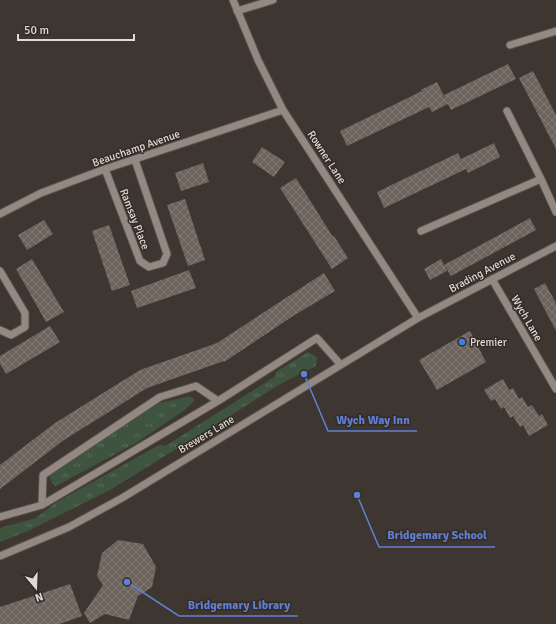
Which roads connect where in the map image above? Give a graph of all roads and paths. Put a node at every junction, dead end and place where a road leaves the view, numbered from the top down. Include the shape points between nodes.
1 (233, 0) edge
2 (273, 0) edge
3 (237, 11) junction
4 (556, 31) edge
5 (510, 45) dead end
6 (283, 110) junction
7 (508, 111) dead end
8 (135, 160) junction
9 (105, 170) junction
10 (541, 179) junction
11 (556, 212) edge
12 (0, 214) edge
13 (421, 231) dead end
14 (556, 246) edge
15 (0, 271) edge
16 (492, 279) junction
17 (418, 318) junction
18 (0, 330) edge
19 (341, 365) junction
20 (556, 389) edge
21 (218, 401) junction
22 (42, 505) junction
23 (0, 517) edge
24 (0, 556) edge

1 - 3 street, Rowner Lane
2 - 3 street
3 - 6 street, Rowner Lane
4 - 5 street
6 - 8 street, Beauchamp Avenue
6 - 17 street, Rowner Lane
7 - 10 street
8 - 9 street, Beauchamp Avenue
8 - 9 street, Ramsay Place via 167,254 163,263 149,267 140,261
9 - 12 street, Beauchamp Avenue via 41,193
10 - 11 street
10 - 13 street
14 - 16 street, Brading Avenue
15 - 18 street via 25,313 25,327 11,335
16 - 17 street, Brading Avenue
16 - 20 street, Wych Lane
17 - 19 street, Brewers Lane
19 - 21 street via 317,338
19 - 24 street, Brewers Lane via 122,498 69,527
21 - 22 street
21 - 22 street via 196,386 160,397 43,475
22 - 23 street

